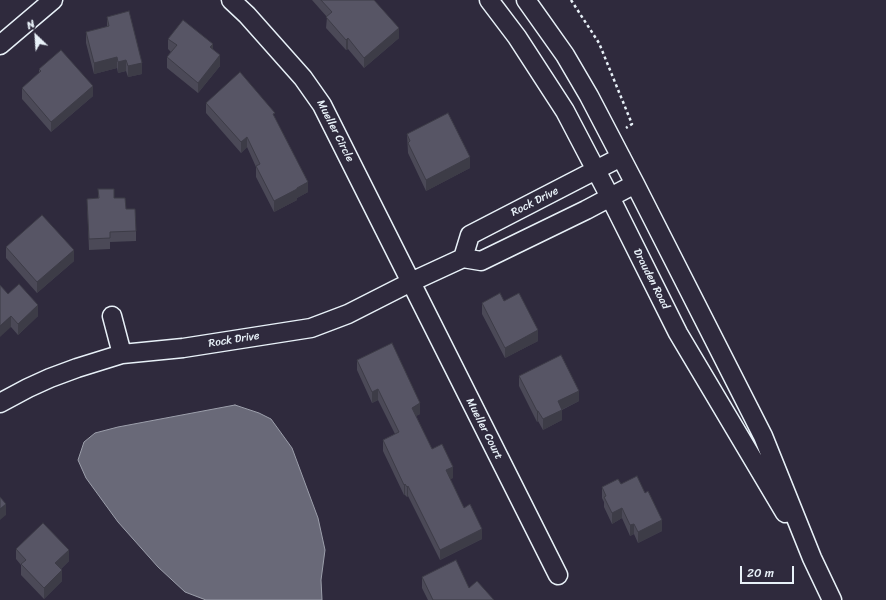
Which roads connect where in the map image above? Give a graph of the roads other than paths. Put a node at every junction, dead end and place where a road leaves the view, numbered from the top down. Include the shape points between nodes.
1 (52, 0) edge
2 (231, 0) edge
3 (489, 0) edge
4 (526, 0) edge
5 (0, 45) edge
6 (621, 157) junction
7 (596, 170) junction
8 (635, 184) junction
9 (610, 197) junction
10 (463, 258) junction
11 (411, 282) junction
12 (112, 316) dead end
13 (122, 354) junction
14 (0, 403) edge
15 (812, 558) junction
16 (558, 575) dead end
17 (832, 600) edge

1 - 5 street
2 - 11 street, Mueller Circle via 303,78 322,104
3 - 7 street, Drauden Road via 541,72
4 - 6 street, Drauden Road via 566,55
6 - 7 street, Rock Drive
6 - 8 street, Drauden Road
7 - 9 street, Drauden Road
7 - 10 street, Rock Drive via 470,235
8 - 9 street, Rock Drive
8 - 15 street, Drauden Road via 763,436
9 - 10 street, Rock Drive via 481,260
9 - 15 street, Drauden Road via 678,333
10 - 11 street, Rock Drive
11 - 13 street, Rock Drive via 348,314 311,328 183,348
11 - 16 street, Mueller Court
12 - 13 street
13 - 14 street, Rock Drive via 50,378
15 - 17 street, Drauden Road

